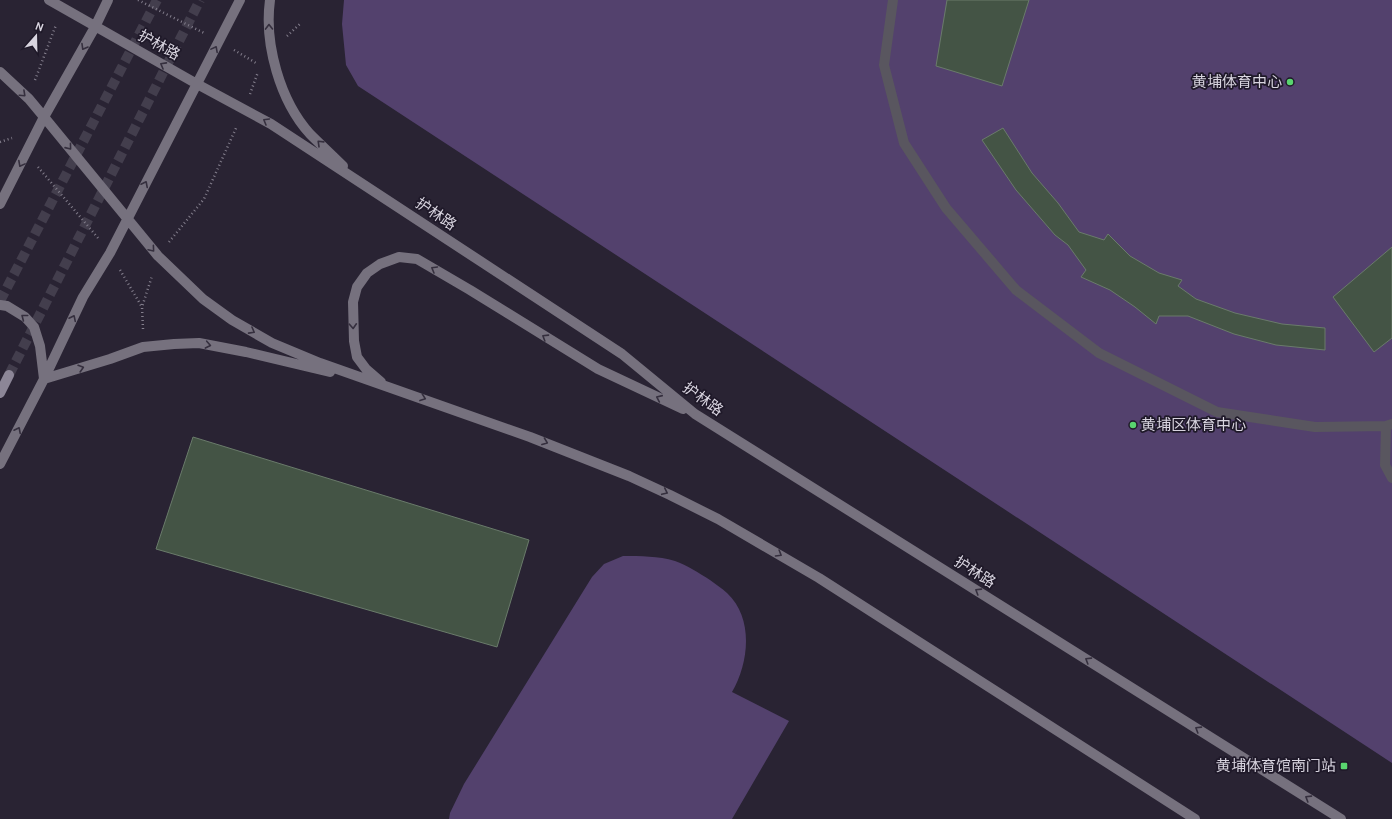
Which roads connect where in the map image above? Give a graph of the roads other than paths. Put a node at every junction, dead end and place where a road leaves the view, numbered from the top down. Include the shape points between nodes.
1 (49, 0) edge
2 (108, 0) edge
3 (240, 0) edge
4 (270, 0) edge
5 (893, 0) edge
6 (96, 27) junction
7 (0, 72) edge
8 (197, 84) junction
9 (44, 117) junction
10 (358, 180) junction
11 (0, 204) edge
12 (127, 219) junction
13 (0, 305) edge
14 (9, 375) tunnel mouth
15 (44, 379) junction
16 (386, 385) junction
17 (0, 392) edge
18 (695, 414) junction
19 (1389, 425) edge
20 (0, 464) edge
21 (1392, 478) edge
22 (1195, 819) edge
23 (1341, 819) edge

1 - 6 main road, 护林路
2 - 6 main road
8 -> 3 main road
10 -> 4 main road via 310,133 280,83 269,39
5 - 19 lane via 884,65 904,143 946,208 1016,290 1099,354 1217,412 1315,426
8 -> 6 main road, 护林路
6 -> 9 main road
7 -> 9 main road
10 -> 8 main road, 护林路 via 271,124
12 -> 8 main road
9 -> 11 main road
9 -> 12 main road
10 - 18 main road, 护林路 via 622,354
15 -> 12 main road via 83,297
12 -> 16 main road via 158,256 203,299 232,320 279,346
15 -> 13 main road via 40,346 34,327 25,317 7,306
14 - 17 main road
15 -> 16 main road via 143,347 199,343
20 -> 15 main road
18 -> 16 main road via 598,370 417,259 399,257 380,264 367,273 358,287 353,302 352,320 357,357 366,369
16 -> 22 main road via 588,459 718,519 819,578
23 -> 18 main road, 护林路
19 - 21 lane via 1385,465

